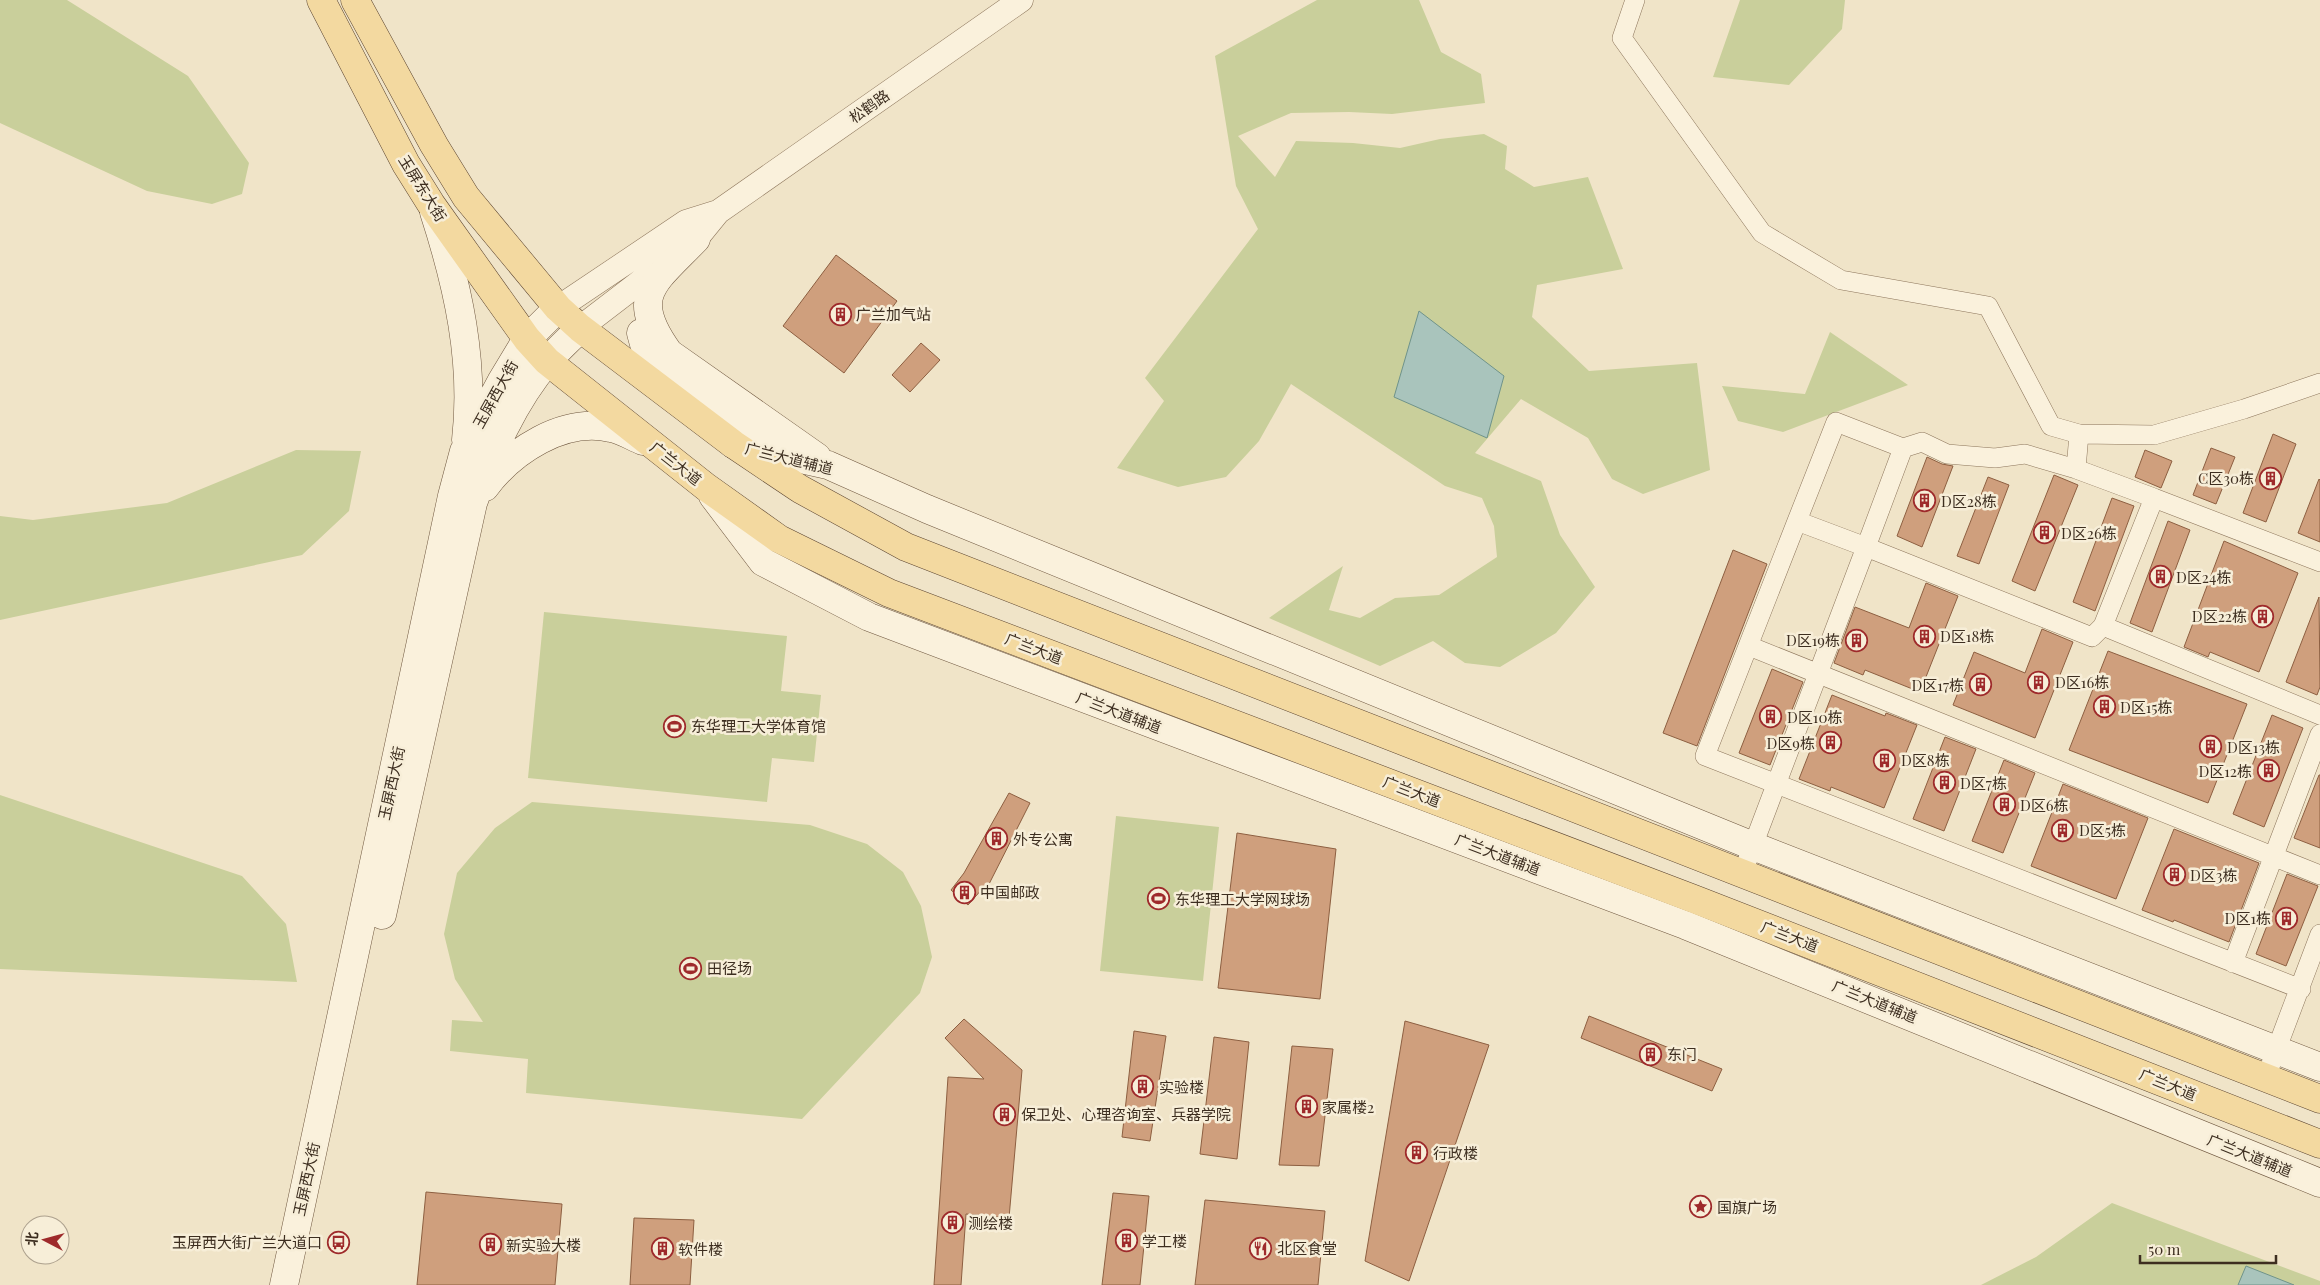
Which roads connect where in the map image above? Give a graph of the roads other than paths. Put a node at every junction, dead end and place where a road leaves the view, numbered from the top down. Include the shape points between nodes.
1 (320, 0) edge
2 (355, 0) edge
3 (1021, 0) edge
4 (1635, 0) edge
5 (431, 204) junction
6 (718, 212) junction
7 (696, 239) junction
8 (654, 283) junction
9 (558, 308) junction
10 (580, 328) junction
11 (527, 339) junction
12 (547, 361) junction
13 (2320, 384) edge
14 (2079, 434) junction
15 (732, 444) junction
16 (655, 446) junction
17 (1903, 448) junction
18 (764, 451) junction
19 (464, 452) junction
20 (828, 465) junction
21 (2076, 469) junction
22 (706, 487) junction
23 (2154, 498) junction
24 (473, 503) junction
25 (1797, 521) junction
26 (1866, 547) junction
27 (2320, 562) edge
28 (2103, 626) junction
29 (1749, 646) junction
30 (1818, 673) junction
31 (2320, 715) edge
32 (2320, 734) edge
33 (1776, 784) junction
34 (1753, 846) junction
35 (2274, 857) junction
36 (1744, 872) junction
37 (2320, 875) edge
38 (2320, 934) edge
39 (2233, 963) junction
40 (2301, 989) junction
41 (2276, 1051) junction
42 (2320, 1067) edge
43 (2266, 1077) junction
44 (2320, 1099) edge
45 (2320, 1144) edge
46 (2320, 1183) edge
47 (284, 1285) edge
48 (301, 1285) edge

1 - 5 main road, 玉屏东大街 via 406,164
2 - 9 main road, 玉屏东大街 via 466,197
3 - 6 street, 松鹤路
4 - 14 street via 1622,38 1762,233 1841,280 1988,306 2051,426
5 - 11 main road, 玉屏东大街
5 - 19 main road via 458,295 465,338 468,399
6 - 7 street, 松鹤路
6 - 9 street, 松鹤路 via 686,222
7 - 8 main road
7 - 10 street, 松鹤路
8 - 18 main road via 640,304 638,322 644,344 657,368
8 - 20 main road via 648,300 648,314 654,332 669,353
9 - 10 main road, 玉屏东大街
9 - 11 main road, 玉屏西大街
10 - 12 main road, 玉屏西大街
10 - 15 main road
11 - 12 main road, 玉屏东大街
11 - 19 main road, 玉屏西大街
12 - 16 main road, 广兰大道
12 - 24 main road, 玉屏西大街 via 520,400 488,462
13 - 14 street via 2154,435
14 - 21 street
15 - 18 main road, 广兰大道辅道
15 - 36 main road via 800,490 906,546
16 - 22 main road, 广兰大道
16 - 24 main road via 611,428 579,426 544,438 516,456 494,475
17 - 21 street via 1922,442 1947,454 1996,458 2025,454
17 - 25 street via 1836,422
17 - 26 street
18 - 20 main road, 广兰大道辅道
19 - 47 main road, 玉屏西大街
20 - 34 main road, 广兰大道辅道 via 927,509
21 - 23 street
22 - 45 main road, 广兰大道 via 780,539 890,593 1694,899
22 - 46 main road, 广兰大道辅道 via 763,562 869,617 1685,925
23 - 27 street
23 - 28 street
24 - 48 main road, 玉屏西大街
25 - 26 street
25 - 29 street
26 - 28 street via 2092,637
26 - 30 street
28 - 31 street
29 - 30 street
29 - 33 street via 1705,756
30 - 33 street
30 - 35 street
32 - 35 street
33 - 34 street
33 - 39 street
34 - 36 street
34 - 41 main road, 广兰大道辅道
35 - 37 street
35 - 39 street
36 - 43 main road
38 - 40 street
39 - 40 street
40 - 41 street
41 - 42 main road, 广兰大道辅道
41 - 43 street
43 - 44 main road

